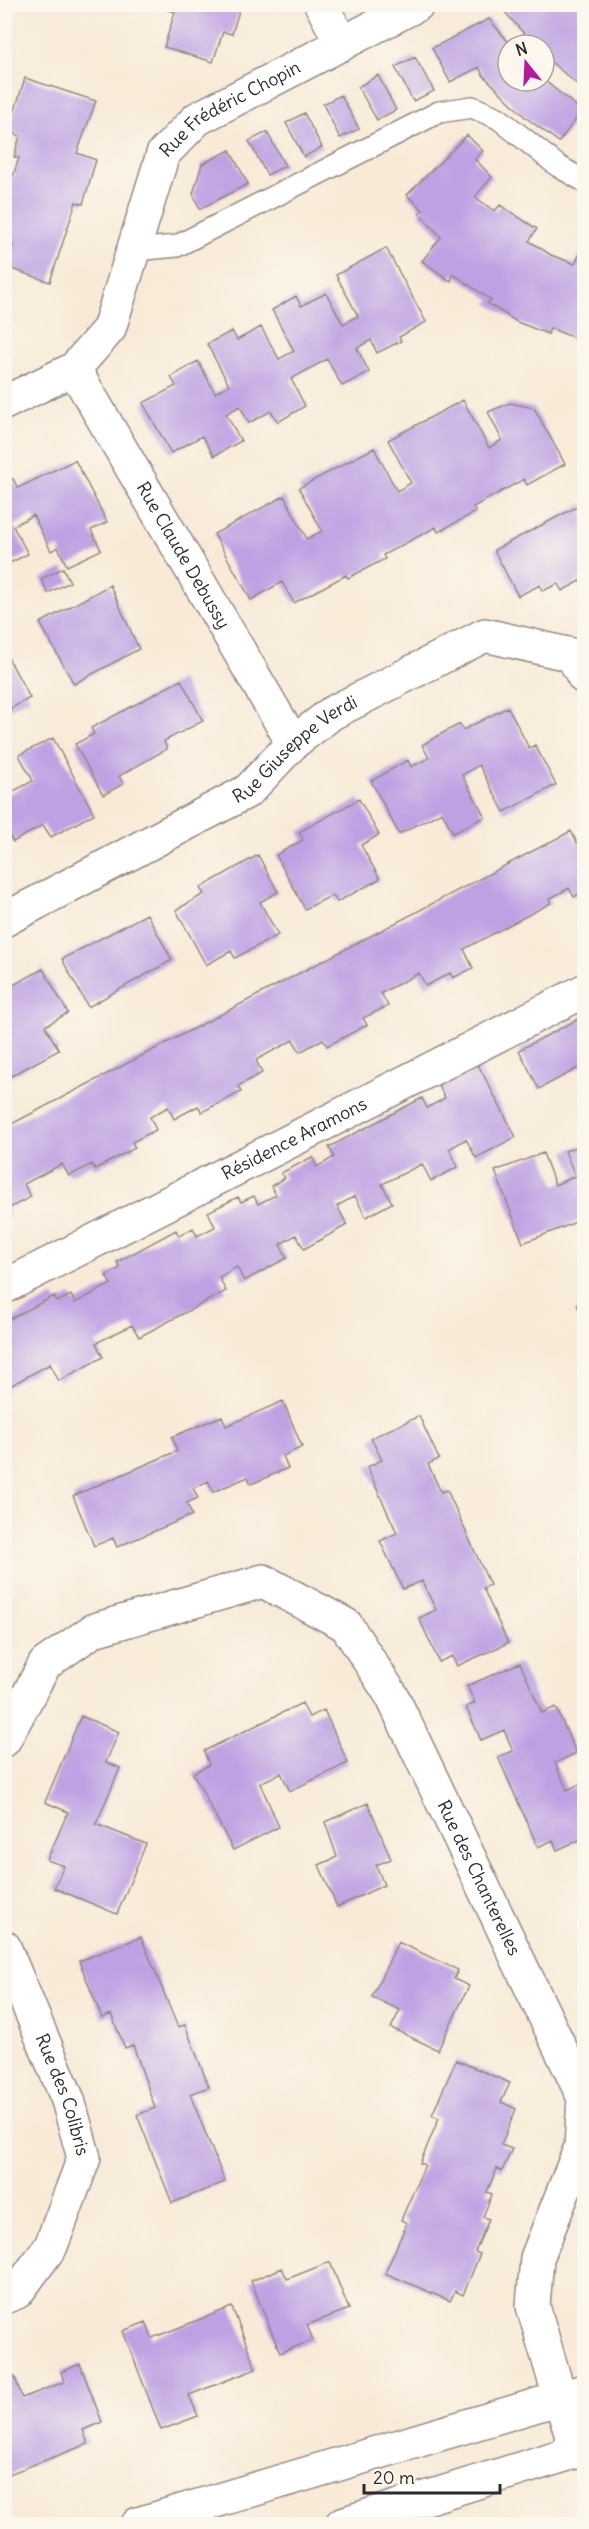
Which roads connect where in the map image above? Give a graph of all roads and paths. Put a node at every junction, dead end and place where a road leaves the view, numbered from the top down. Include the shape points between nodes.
1 (321, 4) edge
2 (418, 4) edge
3 (342, 44) junction
4 (585, 181) edge
5 (135, 250) junction
6 (74, 369) junction
7 (4, 403) edge
8 (585, 677) edge
9 (293, 743) junction
10 (4, 920) edge
11 (585, 991) edge
12 (4, 1287) edge
13 (4, 1740) edge
14 (4, 1947) edge
15 (4, 2297) edge
16 (572, 2394) edge
17 (581, 2451) edge
18 (143, 2524) edge
19 (342, 2524) edge

1 - 3 street
2 - 3 street, Rue Frédéric Chopin
3 - 5 street, Rue Frédéric Chopin via 197,119 164,154
4 - 5 lane via 558,166 498,118 472,107 439,112 177,246
5 - 6 street, Rue Frédéric Chopin via 109,329
6 - 7 street, Rue Frédéric Chopin
6 - 9 street, Rue Claude Debussy
8 - 9 street, Rue Giuseppe Verdi via 572,655 484,635 332,714
9 - 10 street, Rue Giuseppe Verdi via 248,791
11 - 12 street, Résidence Aramons
13 - 16 street, Rue des Chanterelles via 45,1664 94,1630 263,1581 346,1625 392,1696 584,2098 581,2147 537,2258 533,2306
14 - 15 street, Rue des Colibris via 68,2100 84,2158 51,2246 17,2292
16 - 17 street, Rue des Chanterelles
16 - 18 street
17 - 19 street

